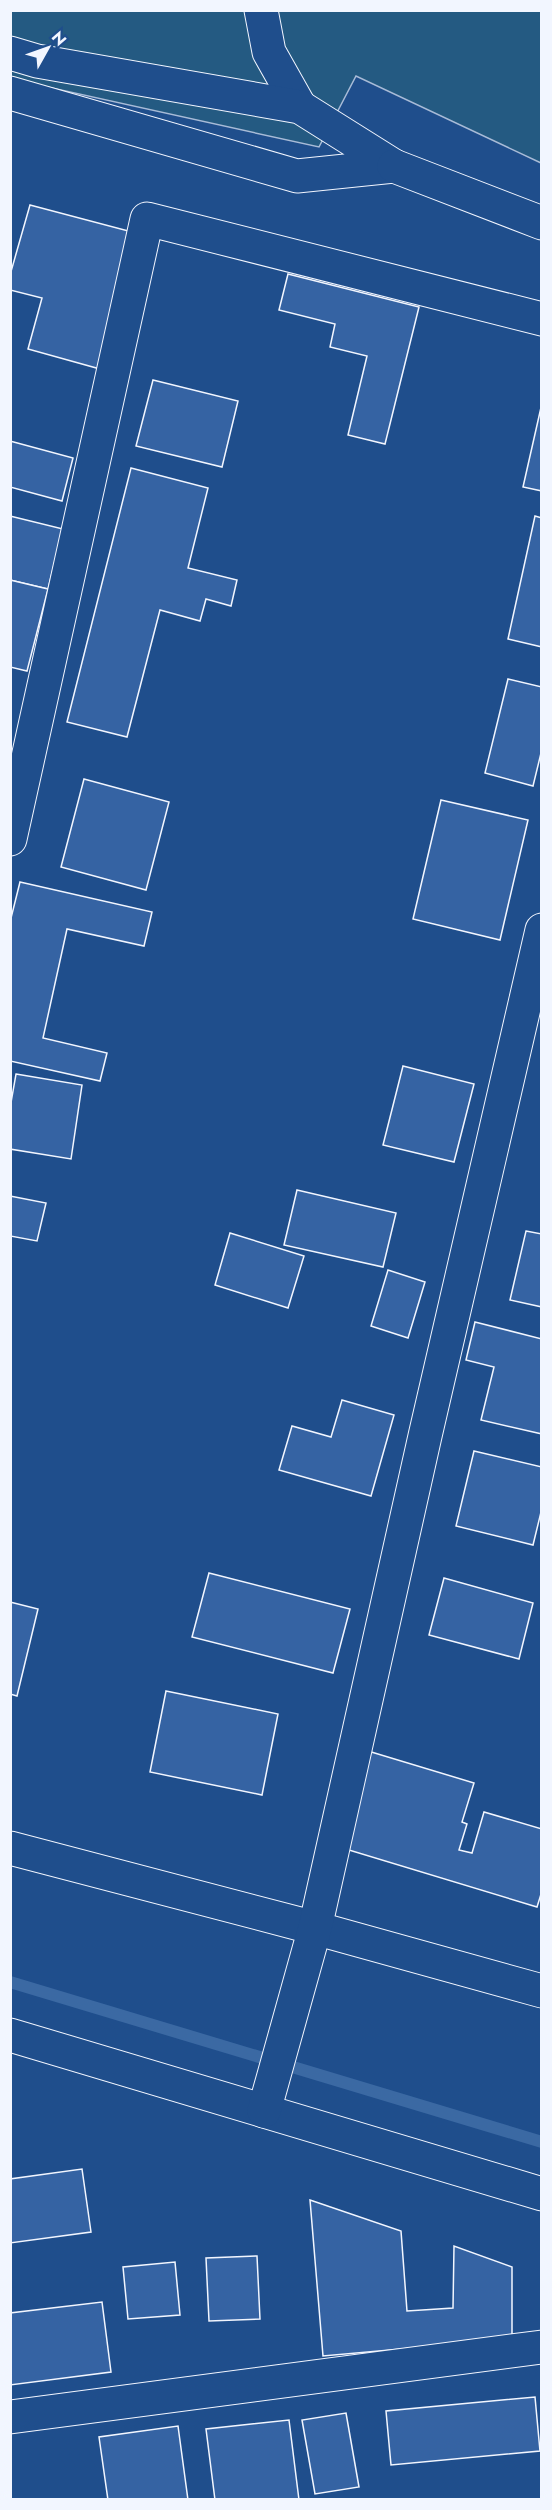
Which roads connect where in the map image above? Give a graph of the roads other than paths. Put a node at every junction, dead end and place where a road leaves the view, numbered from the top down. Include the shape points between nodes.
1 (261, 10) edge
2 (10, 53) edge
3 (10, 93) edge
4 (300, 107) junction
5 (394, 166) junction
6 (542, 223) edge
7 (542, 319) edge
8 (10, 839) edge
9 (542, 930) edge
10 (10, 1848) edge
11 (315, 1928) junction
12 (542, 1991) edge
13 (10, 2035) edge
14 (264, 2111) junction
15 (542, 2194) edge
16 (542, 2347) edge
17 (10, 2417) edge

1 - 4 street via 269,52
2 - 4 street
3 - 5 street via 297,176
4 - 5 street
5 - 6 street
7 - 8 street via 147,219
9 - 11 street
10 - 11 street
11 - 12 street
11 - 14 street
13 - 14 street
14 - 15 street
16 - 17 street

